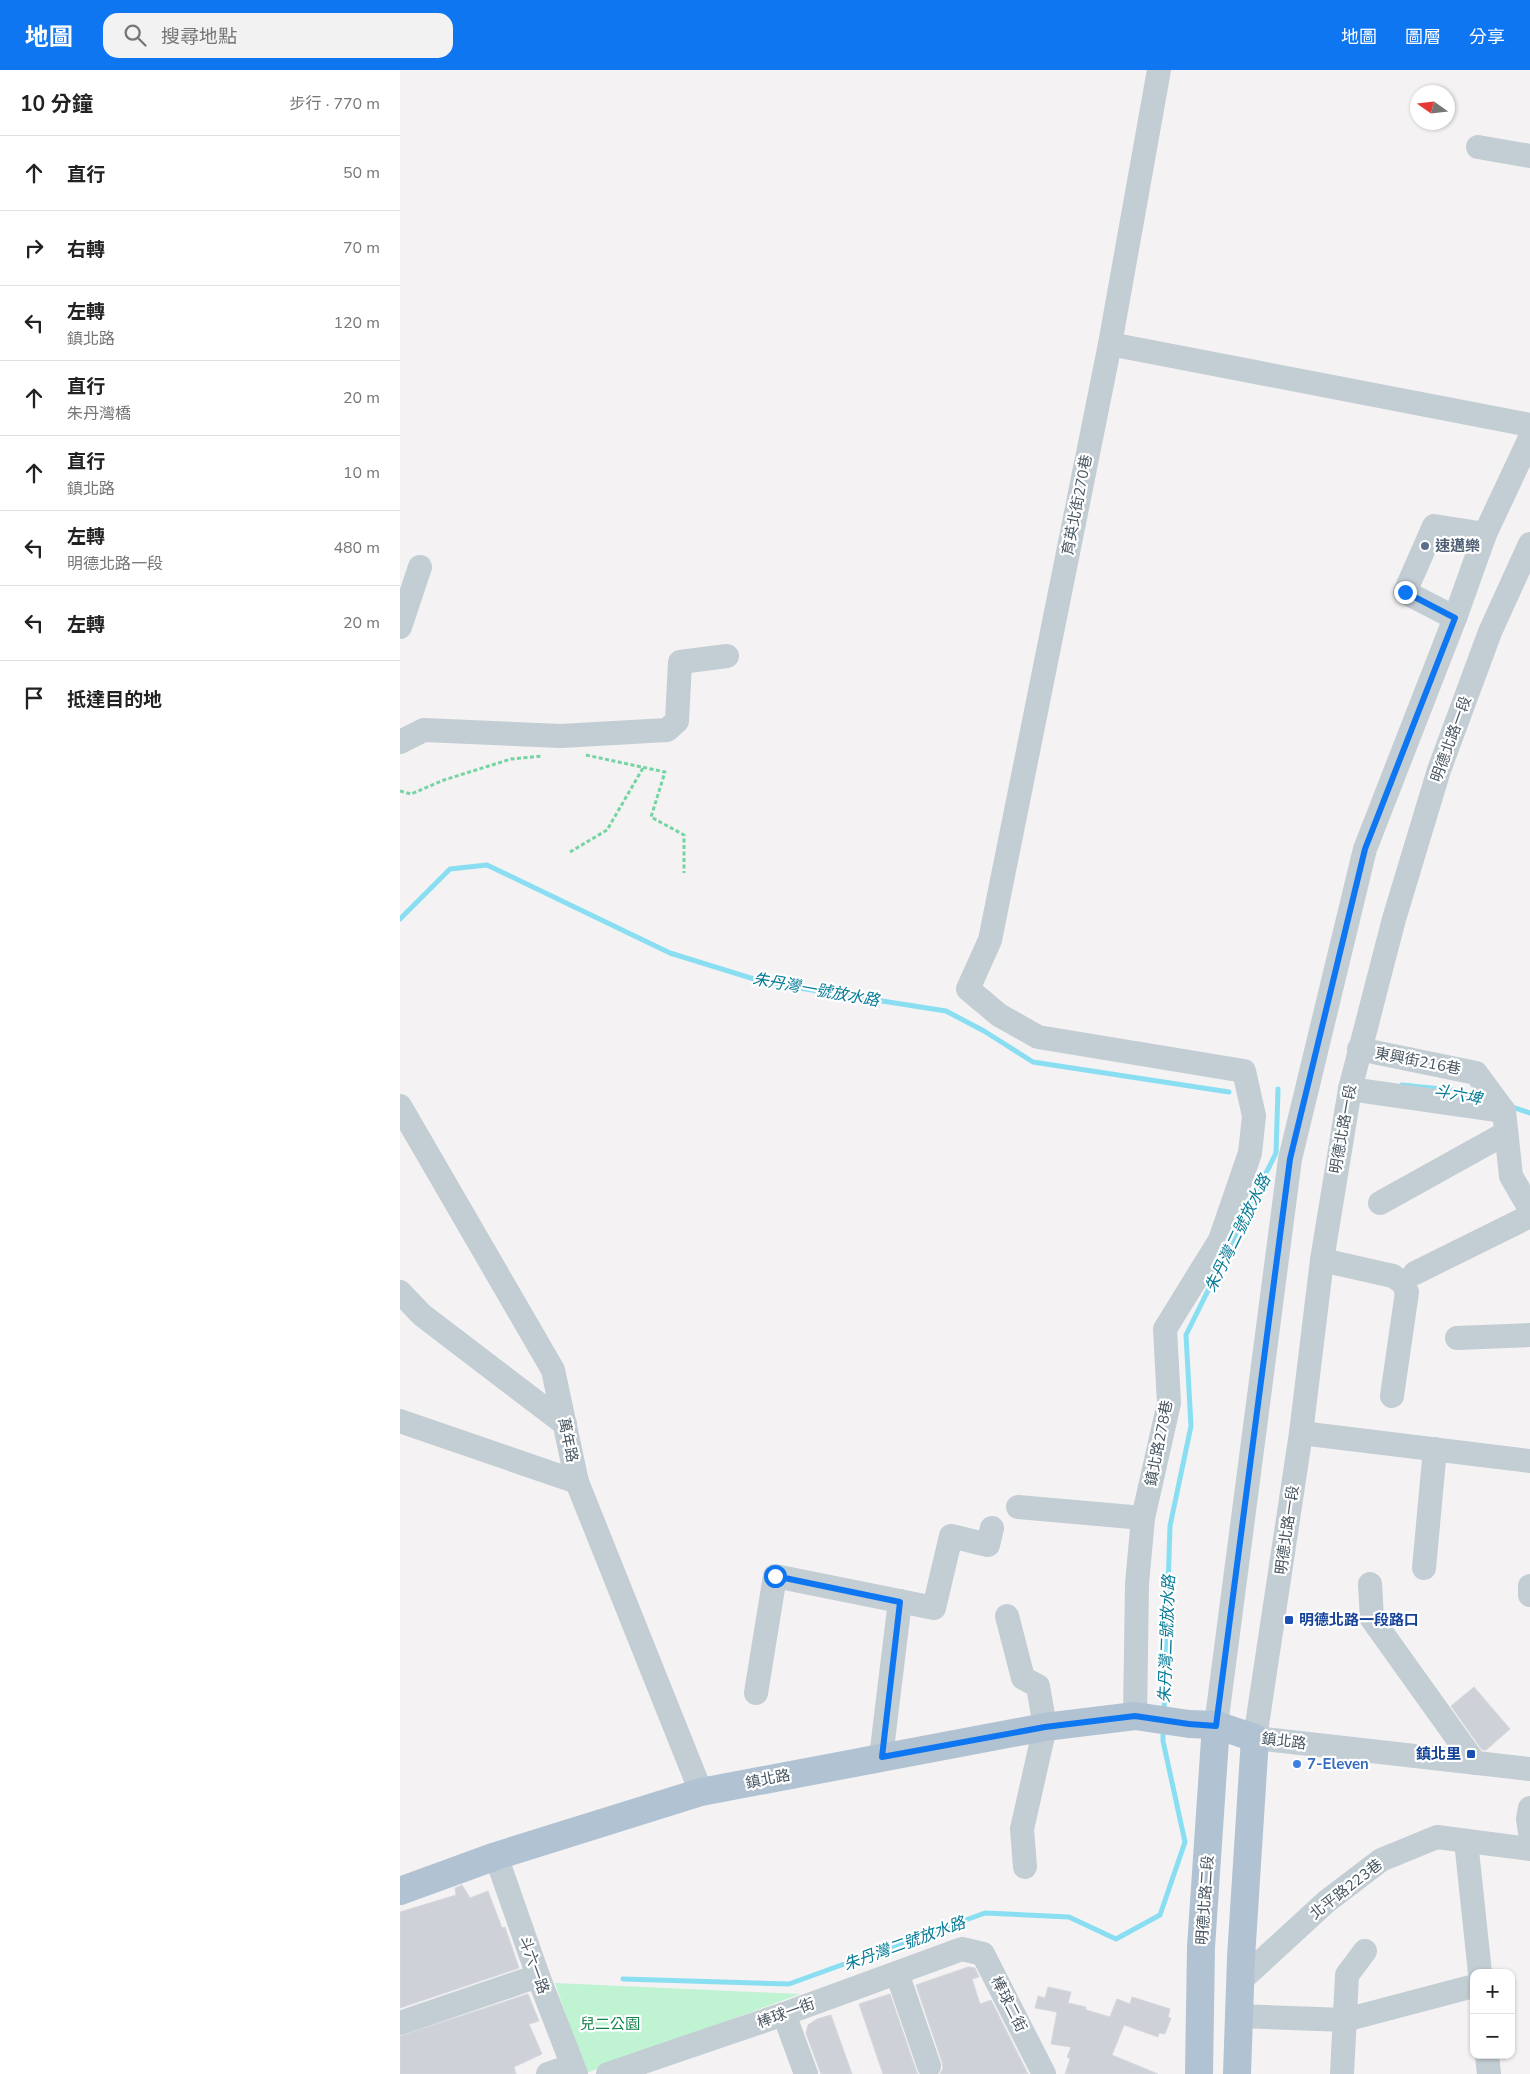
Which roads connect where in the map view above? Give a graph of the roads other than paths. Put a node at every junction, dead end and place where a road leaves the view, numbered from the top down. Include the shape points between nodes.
1 (1160, 70) edge
2 (1478, 147) dead end
3 (1530, 156) edge
4 (1110, 344) junction
5 (1530, 425) edge
6 (1530, 438) edge
7 (1485, 534) junction
8 (1530, 544) edge
9 (420, 566) dead end
10 (1455, 618) junction
11 (400, 627) edge
12 (727, 656) dead end
13 (400, 742) edge
14 (1359, 1049) junction
15 (1244, 1071) joint
16 (1350, 1089) junction
17 (400, 1106) edge
18 (1505, 1122) junction
19 (1380, 1203) dead end
20 (1530, 1210) edge
21 (1530, 1216) edge
22 (1322, 1260) junction
23 (1415, 1273) dead end
24 (400, 1292) edge
25 (1530, 1335) edge
26 (1457, 1338) dead end
27 (1392, 1396) dead end
28 (400, 1421) edge
29 (565, 1424) junction
30 (1300, 1433) junction
31 (1435, 1449) junction
32 (1530, 1462) edge
33 (577, 1482) junction
34 (1018, 1507) dead end
35 (1143, 1518) junction
36 (992, 1528) dead end
37 (1424, 1568) dead end
38 (1370, 1584) dead end
39 (1530, 1586) edge
40 (1530, 1595) edge
41 (900, 1602) junction
42 (1007, 1616) dead end
43 (756, 1693) dead end
44 (1142, 1718) junction
45 (1216, 1726) junction
46 (1045, 1727) junction
47 (1255, 1738) junction
48 (882, 1757) junction
49 (1475, 1763) junction
50 (1530, 1769) edge
51 (701, 1792) junction
52 (1530, 1808) edge
53 (1530, 1832) edge
54 (1466, 1841) junction
55 (1530, 1849) edge
56 (496, 1856) junction
57 (1025, 1867) dead end
58 (400, 1891) edge
59 (962, 1949) joint
60 (1365, 1951) dead end
61 (1480, 1969) edge
62 (897, 1972) junction
63 (538, 1976) junction
64 (1240, 1980) junction
65 (1470, 1987) edge
66 (784, 2014) junction
67 (1239, 2016) junction
68 (1345, 2020) junction
69 (400, 2023) edge
70 (1488, 2059) edge
71 (928, 2066) dead end
72 (574, 2070) edge
73 (548, 2074) edge
74 (608, 2074) edge
75 (806, 2074) edge
76 (1043, 2074) edge
77 (1199, 2074) edge
78 (1237, 2074) edge
79 (1342, 2074) edge
80 (1489, 2074) edge

1 - 4 street, 育英北街270巷
2 - 3 street
4 - 5 street
4 - 15 street, 育英北街270巷 via 990,940 968,988 1000,1015 1038,1037
6 - 7 street
7 - 10 street
7 - 10 street via 1434,526 1405,592
8 - 14 street, 明德北路一段 via 1490,632 1439,770
9 - 11 street
10 - 45 street via 1365,849 1290,1159
12 - 13 street via 680,662 677,721 667,730 560,736 424,730
14 - 16 street, 明德北路一段
14 - 18 street, 東興街216巷 via 1476,1073
15 - 35 street, 鎮北路278巷 via 1254,1116 1250,1153 1220,1240 1165,1329 1169,1403
16 - 18 street
16 - 22 street, 明德北路一段
17 - 29 street, 萬年路 via 553,1370
18 - 19 street
18 - 20 street via 1511,1176
21 - 23 street
22 - 27 street via 1393,1276 1403,1283 1408,1292
22 - 30 street, 明德北路一段
24 - 29 street via 422,1315
25 - 26 street
28 - 33 street
29 - 33 street, 萬年路
30 - 31 street
30 - 47 street, 明德北路一段
31 - 32 street
31 - 37 street
33 - 51 street, 萬年路
34 - 35 street
35 - 44 street, 鎮北路278巷 via 1137,1584
36 - 41 street via 988,1545 951,1536 934,1608
38 - 49 street via 1372,1619
39 - 40 street
41 - 43 street via 775,1576
41 - 48 street
42 - 46 street via 1023,1678 1038,1686
44 - 45 main road, 鎮北路
44 - 46 main road, 鎮北路
45 - 47 main road, 鎮北路
45 - 77 main road, 明德北路二段 via 1201,1947
46 - 48 main road, 鎮北路
46 - 57 street via 1022,1829
47 - 49 street, 鎮北路
47 - 64 main road
48 - 51 main road, 鎮北路
49 - 50 street, 鎮北路
51 - 56 main road, 鎮北路
52 - 53 street
54 - 55 street, 北平路223巷
54 - 61 street
54 - 64 street, 北平路223巷 via 1437,1837 1381,1860 1326,1902
56 - 58 main road, 鎮北路
56 - 63 street, 斗六一路
59 - 62 street, 棒球一街
59 - 76 street, 棒球二街 via 983,1954
60 - 68 street via 1347,1975
62 - 66 street, 棒球一街
62 - 71 street
63 - 69 street
63 - 72 street, 斗六一路
64 - 67 main road
65 - 68 street
66 - 74 street, 棒球一街
66 - 75 street
67 - 68 street
67 - 78 main road
68 - 79 street
70 - 80 street
72 - 73 street

